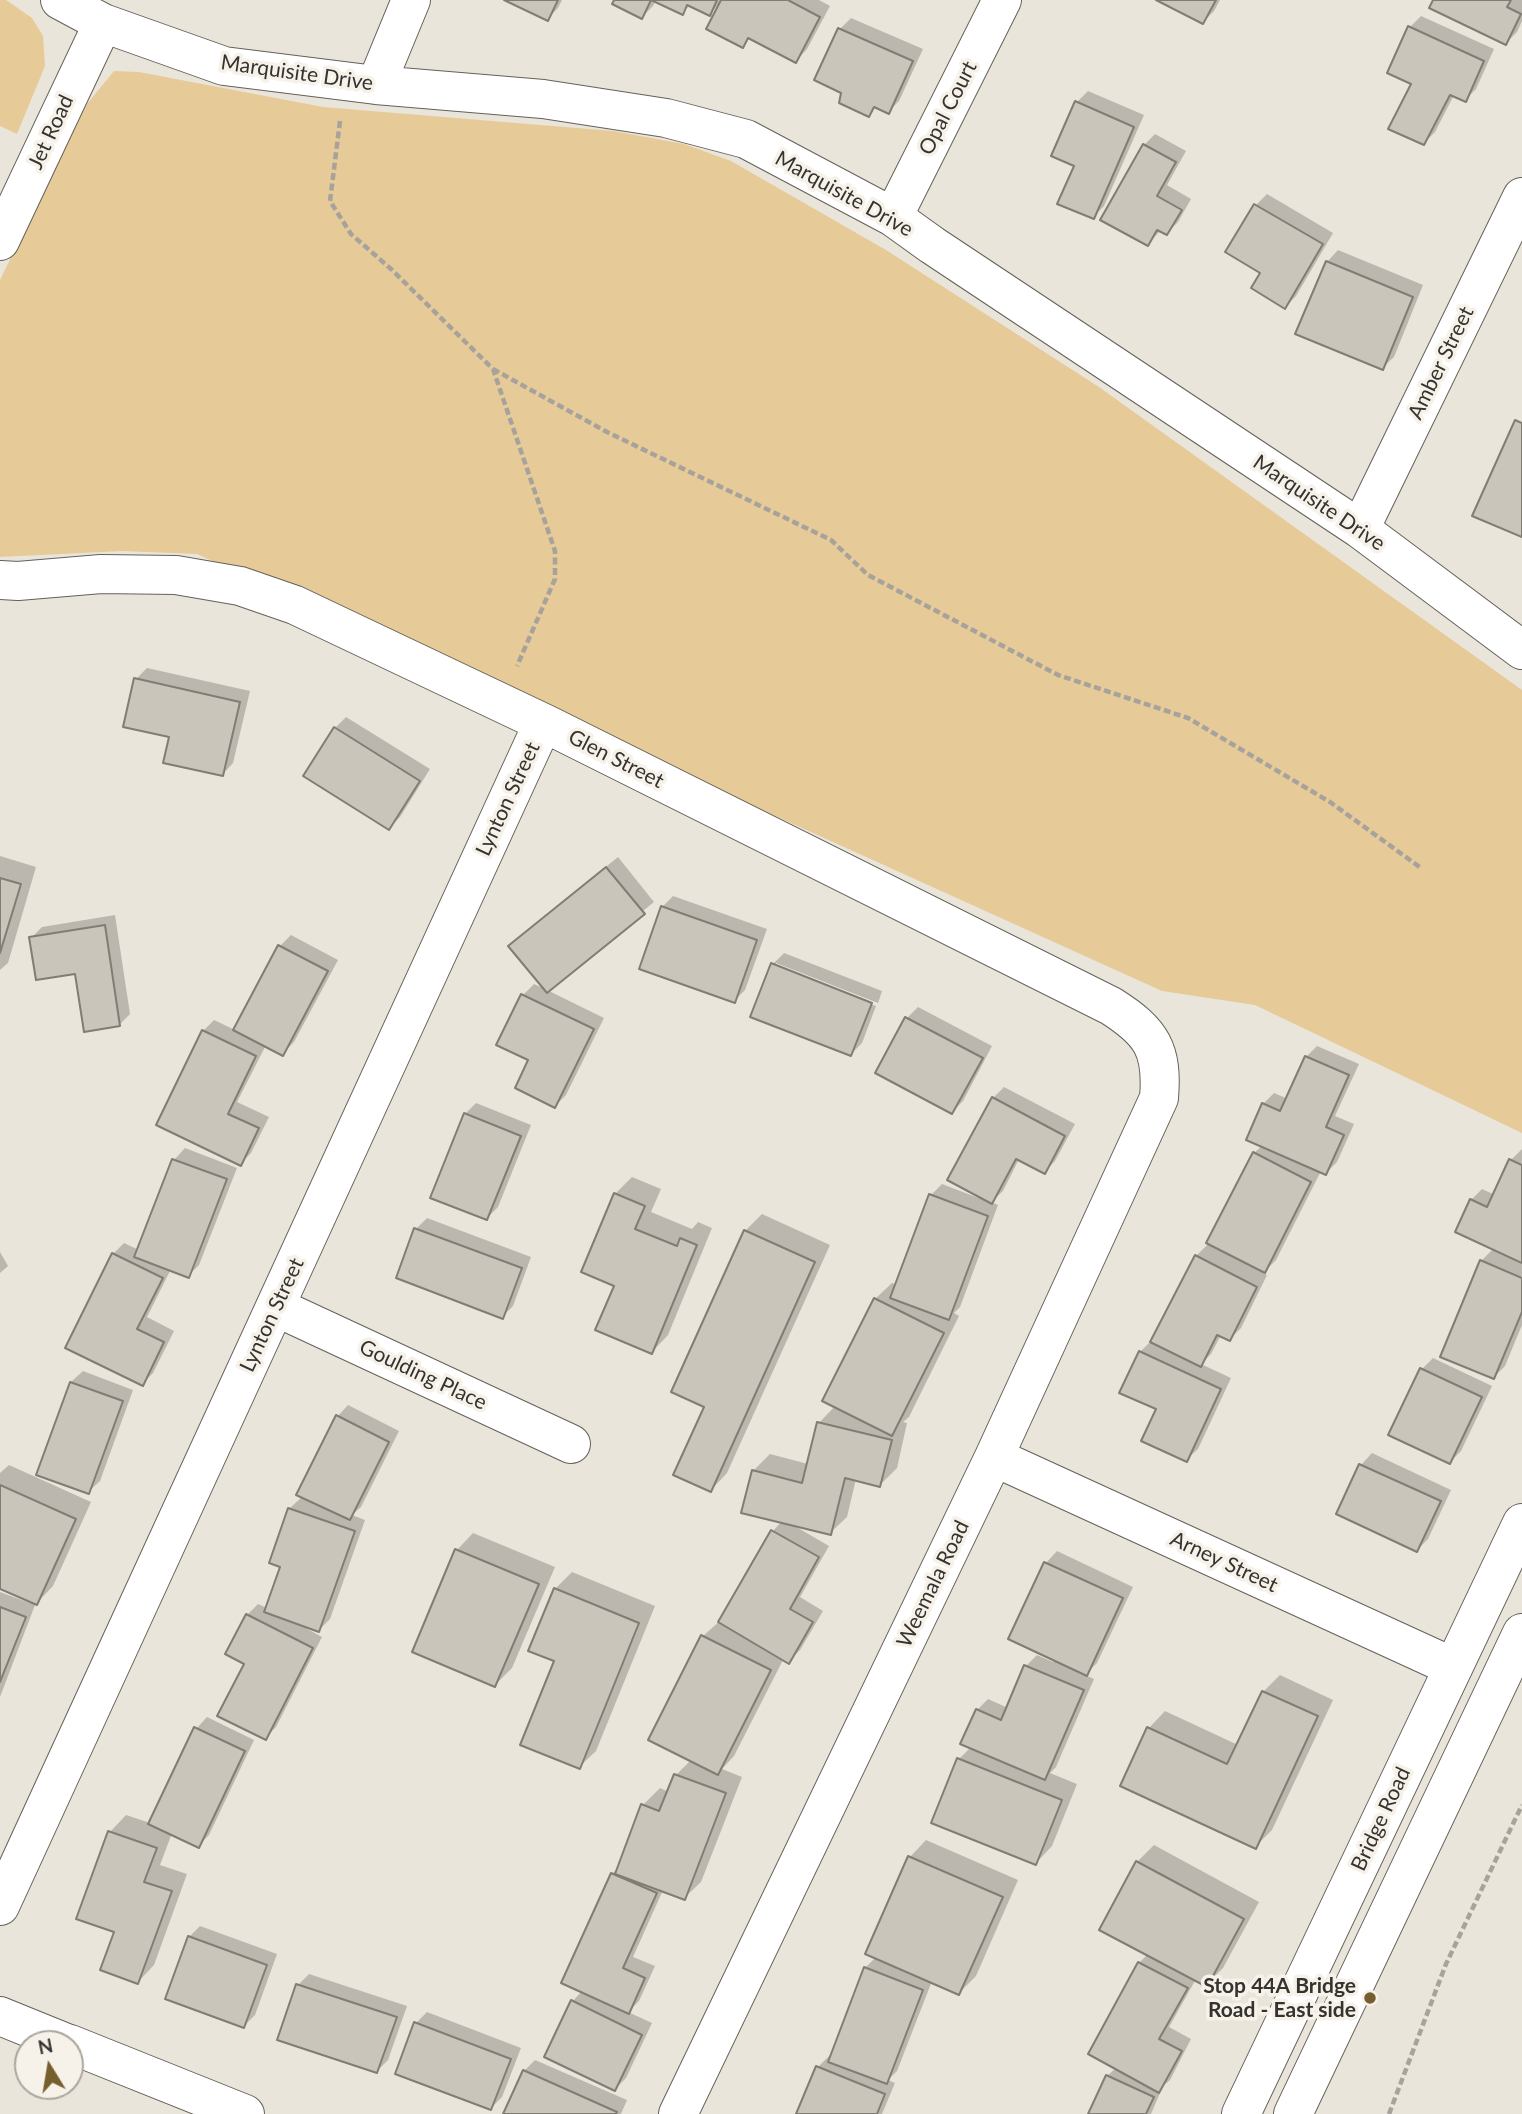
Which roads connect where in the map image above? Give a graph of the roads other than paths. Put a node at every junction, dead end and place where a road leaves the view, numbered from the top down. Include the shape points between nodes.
1 (61, 0) edge
2 (411, 0) edge
3 (1002, 0) edge
4 (103, 23) junction
5 (359, 83) junction
6 (1522, 197) edge
7 (893, 217) junction
8 (0, 241) edge
9 (1360, 529) junction
10 (0, 580) edge
11 (1522, 650) edge
12 (543, 723) junction
13 (1154, 1047) joint
14 (276, 1307) junction
15 (571, 1444) dead end
16 (994, 1457) junction
17 (1522, 1523) edge
18 (1522, 1633) edge
19 (1453, 1667) junction
20 (1493, 1694) junction
21 (0, 1906) edge
22 (0, 2017) edge
23 (34, 2030) edge
24 (84, 2050) edge
25 (245, 2114) edge
26 (678, 2114) edge
27 (1241, 2114) edge
28 (1293, 2114) edge

1 - 4 street, Marquisite Drive
2 - 5 street
3 - 7 street, Opal Court
4 - 5 street, Marquisite Drive via 224,66
4 - 8 street, Jet Road
5 - 7 street, Marquisite Drive via 543,99 666,118 746,139
6 - 9 street, Amber Street
7 - 9 street, Marquisite Drive
9 - 11 street, Marquisite Drive
10 - 12 street, Glen Street via 176,575 240,586 295,605
12 - 13 street, Glen Street via 1111,1006 1146,1034
12 - 14 street, Lynton Street
13 - 16 street, Weemala Road via 1161,1075 1159,1098
14 - 15 street, Goulding Place
14 - 21 street, Lynton Street
16 - 19 street, Arney Street
16 - 26 street, Weemala Road
17 - 19 street, Bridge Road
18 - 20 street
19 - 20 street, Arney Street
19 - 27 street, Bridge Road
20 - 28 street
22 - 23 street
24 - 25 street

